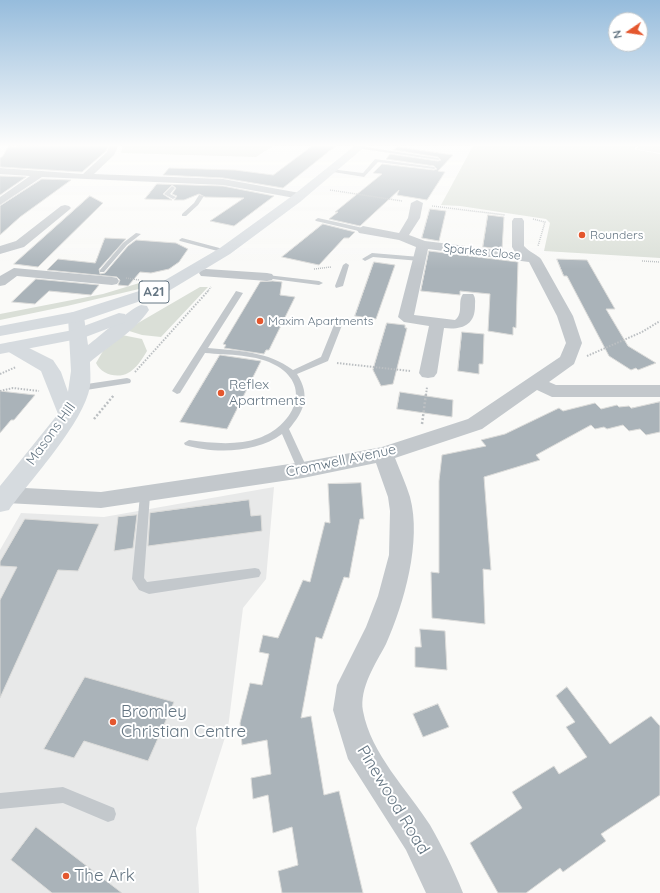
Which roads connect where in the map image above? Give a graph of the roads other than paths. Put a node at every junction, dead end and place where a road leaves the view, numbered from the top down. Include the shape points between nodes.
1 (23, 186) edge
2 (245, 186) edge
3 (311, 186) edge
4 (172, 188) dead end
5 (201, 196) dead end
6 (300, 196) junction
7 (173, 197) dead end
8 (0, 202) edge
9 (417, 203) road end
10 (65, 208) dead end
11 (184, 215) dead end
12 (318, 220) dead end
13 (518, 221) dead end
14 (363, 230) joint
15 (138, 234) dead end
16 (402, 238) junction
17 (182, 240) dead end
18 (0, 250) edge
19 (225, 251) junction
20 (422, 252) junction
21 (365, 259) dead end
22 (533, 261) junction
23 (346, 265) dead end
24 (7, 270) edge
25 (102, 271) dead end
26 (266, 277) joint
27 (208, 280) junction
28 (112, 281) dead end
29 (0, 282) edge
30 (319, 283) dead end
31 (339, 286) dead end
32 (239, 293) dead end
33 (468, 297) dead end
34 (141, 310) junction
35 (340, 320) dead end
36 (437, 323) junction
37 (76, 325) junction
38 (0, 331) edge
39 (6, 348) edge
40 (203, 350) junction
41 (79, 360) junction
42 (293, 373) junction
43 (428, 373) road end
44 (127, 381) road end
45 (538, 382) junction
46 (80, 388) junction
47 (177, 391) dead end
48 (660, 391) edge
49 (68, 414) junction
50 (284, 429) junction
51 (189, 443) dead end
52 (383, 454) junction
53 (303, 470) junction
54 (145, 495) junction
55 (3, 499) edge
56 (255, 573) dead end
57 (0, 801) edge
58 (108, 814) dead end
59 (445, 893) edge

1 - 8 street
2 - 6 street
3 - 6 main road, A21
4 - 7 lane via 167,194
5 - 11 lane
6 - 19 main road, A21
9 - 16 street via 414,218
10 - 18 street via 20,244
12 - 14 lane
13 - 22 street via 518,247
14 - 16 street, Sparkes Close
15 - 25 lane via 125,244
16 - 20 street, Sparkes Close
17 - 19 lane
19 - 27 main road, A21
19 - 37 main road, A21 via 161,289
20 - 21 lane via 372,255
20 - 22 street, Sparkes Close
20 - 36 street via 406,317 409,320
22 - 45 street, Cromwell Avenue via 565,316 574,343 568,360
23 - 31 lane
24 - 28 street via 69,281
24 - 29 street
26 - 27 street
26 - 30 lane
27 - 34 main road, A21
32 - 40 lane
33 - 36 street via 466,320 463,323
34 - 37 main road, A21
34 - 41 main road
35 - 42 lane via 325,359
36 - 43 street
37 - 38 main road, A21
37 - 39 main road, A21
37 - 41 main road, Masons Hill
39 - 49 main road via 50,368
40 - 42 lane via 267,359
40 - 47 lane
41 - 46 main road, Masons Hill
42 - 50 lane via 298,380 300,405 295,417
44 - 46 lane
45 - 48 street via 552,391
45 - 52 street, Cromwell Avenue via 475,424
46 - 49 main road, Masons Hill
49 - 55 main road, Masons Hill
50 - 51 lane via 262,441 236,445 210,446
50 - 53 lane
52 - 53 street, Cromwell Avenue
52 - 59 street, Pinewood Road via 399,497 400,555 391,596 377,633 351,685 348,710 359,748 418,838
53 - 54 street, Cromwell Avenue
54 - 55 street, Cromwell Avenue via 101,500
54 - 56 lane via 138,579 143,586 156,588
57 - 58 lane via 63,795

